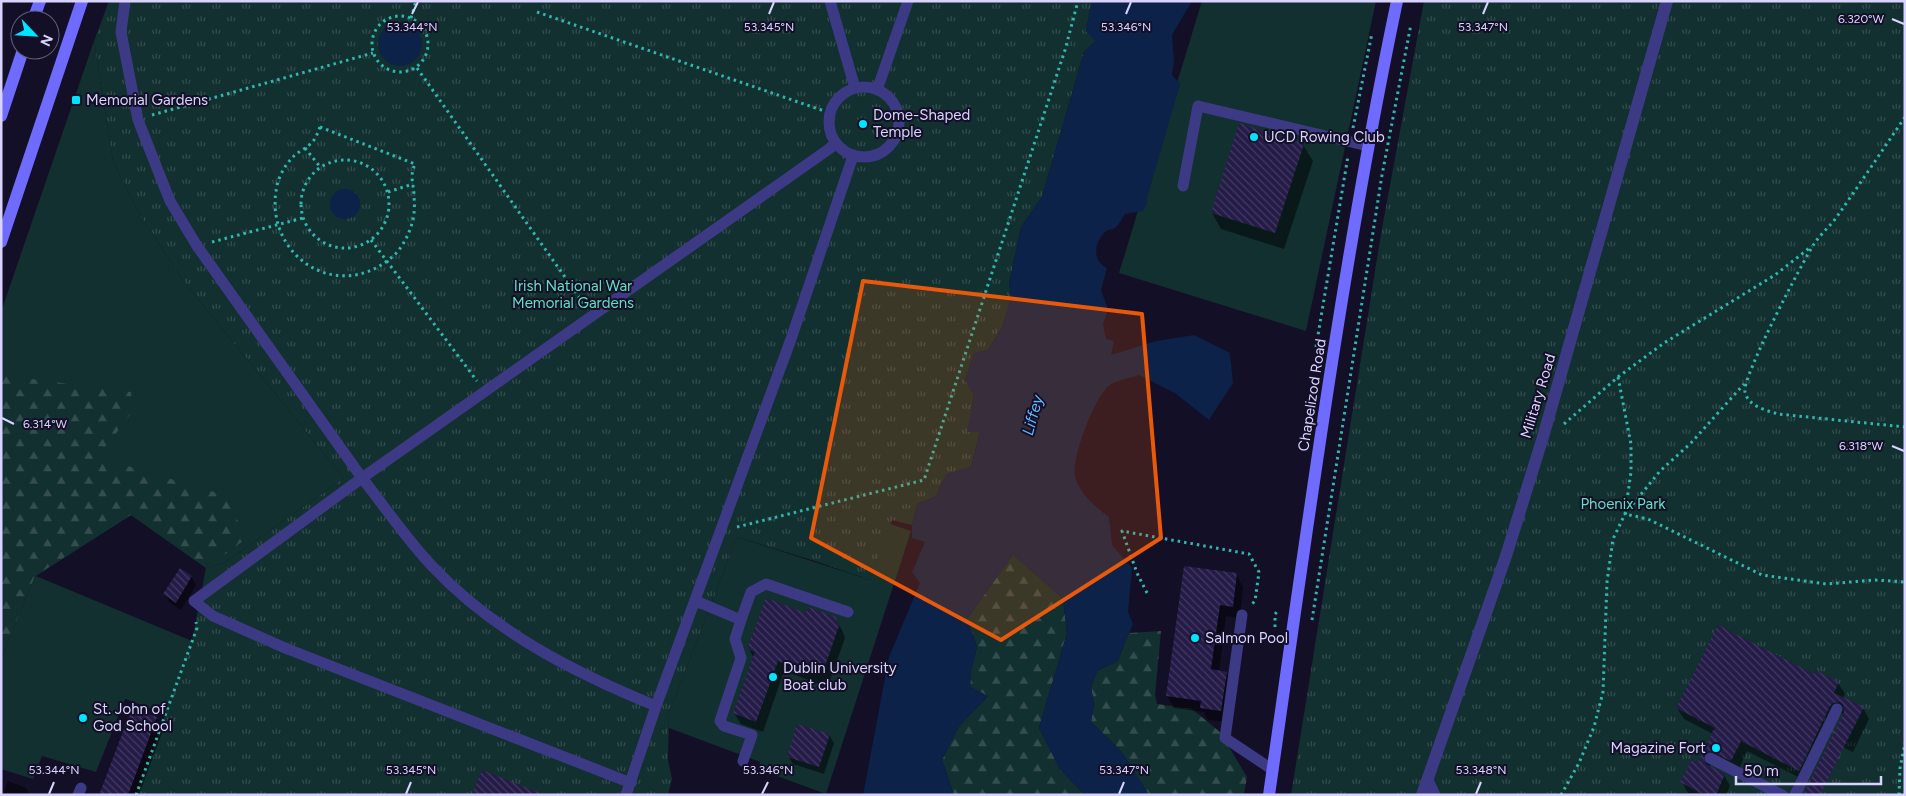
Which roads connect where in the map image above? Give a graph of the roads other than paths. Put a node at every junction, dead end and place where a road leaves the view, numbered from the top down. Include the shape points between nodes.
1 (82, 1) edge
2 (125, 1) edge
3 (830, 1) edge
4 (908, 1) edge
5 (1397, 1) edge
6 (1667, 1) edge
7 (20, 60) edge
8 (855, 88) junction
9 (877, 90) junction
10 (1, 116) edge
11 (836, 144) junction
12 (1368, 146) junction
13 (853, 156) junction
14 (1183, 186) dead end
15 (1, 242) edge
16 (362, 478) junction
17 (696, 601) junction
18 (848, 612) dead end
19 (1242, 615) road end
20 (741, 620) junction
21 (656, 706) junction
22 (1836, 709) dead end
23 (1710, 758) dead end
24 (743, 761) dead end
25 (1273, 770) junction
26 (1428, 780) junction
27 (631, 782) junction
28 (626, 795) edge
29 (1269, 795) edge
30 (1422, 795) edge
31 (1435, 795) edge
32 (1782, 795) edge
33 (1795, 795) edge

1 - 15 main road
2 - 16 lane via 121,32 138,120 170,201 197,246
3 - 8 lane
4 - 9 lane
5 - 12 main road, Chapelizod Road
6 - 26 street, Military Road via 1543,437 1506,556
7 - 10 main road
8 - 9 lane
8 - 11 lane via 839,97 830,113 829,129
9 - 13 lane via 890,99 898,113 897,134 892,144 875,156
11 - 13 lane
11 - 16 lane
12 - 14 lane via 1198,106
12 - 25 main road, Chapelizod Road
13 - 17 lane
16 - 21 lane via 433,567 480,609 574,670
16 - 27 lane via 194,601 214,616 285,648
17 - 20 lane
17 - 21 lane
18 - 20 lane via 766,584 751,592
19 - 25 lane via 1225,738
20 - 24 lane via 735,640 741,658 720,721 724,726 752,736
21 - 27 lane
22 - 33 lane
23 - 32 lane
25 - 29 main road, Chapelizod Road
26 - 30 street, Military Road
26 - 31 lane
27 - 28 lane

